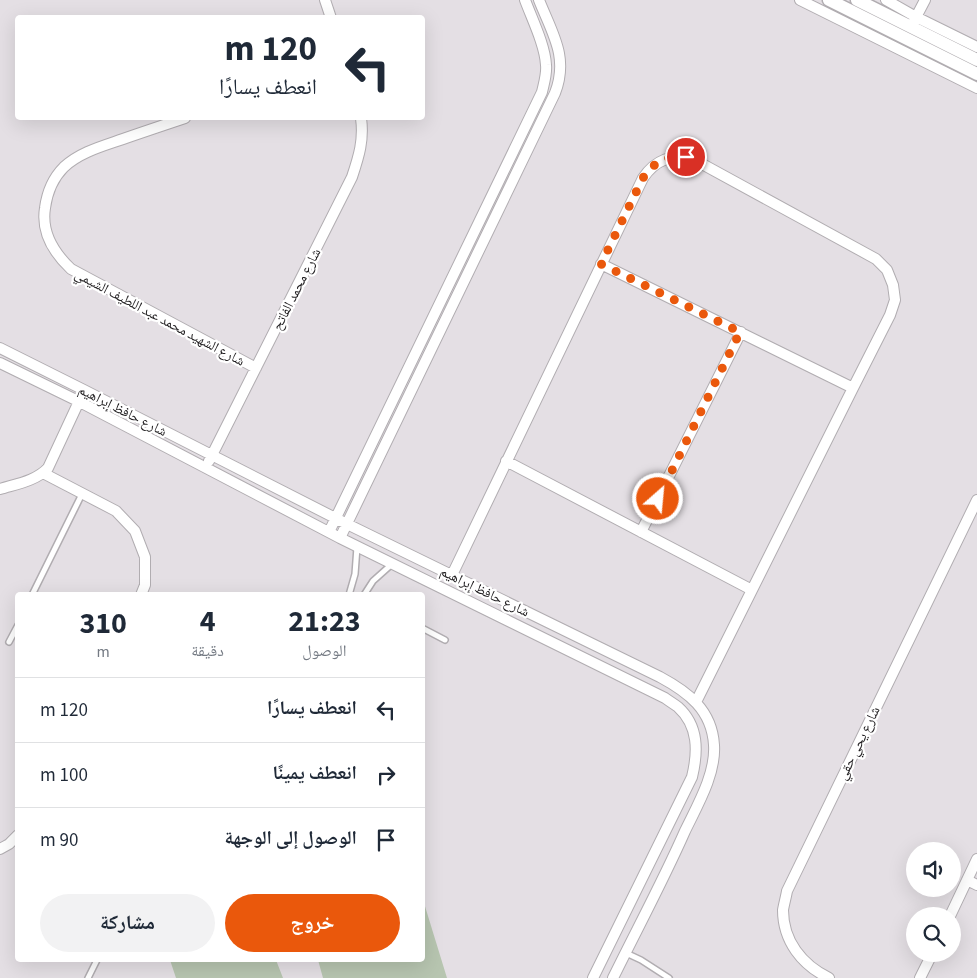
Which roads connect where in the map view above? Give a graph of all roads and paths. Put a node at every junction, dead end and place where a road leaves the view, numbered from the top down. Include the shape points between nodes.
1 (325, 0) edge
2 (525, 0) edge
3 (539, 0) edge
4 (800, 0) edge
5 (829, 0) edge
6 (857, 0) edge
7 (886, 0) edge
8 (925, 0) edge
9 (330, 15) edge
10 (908, 33) junction
11 (977, 46) edge
12 (977, 60) edge
13 (977, 74) edge
14 (977, 88) edge
15 (537, 101) junction
16 (548, 107) junction
17 (179, 120) edge
18 (361, 120) edge
19 (601, 264) junction
20 (740, 332) junction
21 (0, 348) edge
22 (0, 363) edge
23 (256, 368) junction
24 (853, 388) junction
25 (84, 390) junction
26 (78, 401) junction
27 (212, 455) junction
28 (506, 461) junction
29 (205, 468) junction
30 (43, 473) junction
31 (0, 489) edge
32 (82, 494) junction
33 (977, 500) edge
34 (336, 518) junction
35 (347, 524) junction
36 (329, 532) junction
37 (641, 532) junction
38 (340, 538) junction
39 (357, 546) junction
40 (392, 564) junction
41 (452, 575) junction
42 (752, 590) junction
43 (33, 592) edge
44 (142, 592) edge
45 (350, 592) edge
46 (366, 592) edge
47 (425, 630) edge
48 (15, 631) edge
49 (575, 635) junction
50 (446, 640) dead end
51 (9, 642) dead end
52 (567, 650) junction
53 (696, 702) junction
54 (15, 838) edge
55 (0, 849) edge
56 (654, 856) junction
57 (977, 859) edge
58 (671, 863) junction
59 (967, 880) junction
60 (977, 885) edge
61 (954, 907) edge
62 (625, 953) junction
63 (96, 962) edge
64 (928, 962) edge
65 (88, 978) edge
66 (593, 978) edge
67 (613, 978) edge
68 (669, 978) edge
69 (829, 978) edge
70 (920, 978) edge

1 - 9 street
2 - 15 street via 546,65 542,92
3 - 16 street via 561,62 559,83
4 - 10 street
5 - 10 street
6 - 10 street
7 - 10 street
8 - 10 street
10 - 11 street
10 - 12 street
10 - 13 street
10 - 14 street
15 - 16 street
15 - 34 street
16 - 35 street
17 - 23 street, شارع الشهيد محمد عبد اللطيف الشيمي via 77,157 54,181 47,197 46,229 59,258 71,269
18 - 23 street, شارع محمد الفاتح via 360,153 352,177
19 - 20 street
19 - 24 street via 647,172 665,159 679,156 693,159 876,259 887,270 895,292 893,308
19 - 28 street
20 - 24 street
20 - 37 street
21 - 25 street, شارع حافظ إبراهيم
22 - 26 street, شارع حافظ إبراهيم
23 - 27 street, شارع محمد الفاتح
24 - 42 street
25 - 26 street
25 - 27 street, شارع حافظ إبراهيم
26 - 29 street, شارع حافظ إبراهيم
26 - 30 street
27 - 29 street, شارع محمد الفاتح
27 - 34 street, شارع حافظ إبراهيم
28 - 37 street
28 - 41 street
29 - 36 street, شارع حافظ إبراهيم
30 - 31 street
30 - 32 street
32 - 43 lane
32 - 44 street via 116,511 135,531 145,557
33 - 69 street, شارع يحي حقي via 787,891 783,910 785,929 792,947 804,962
34 - 35 street, شارع حافظ إبراهيم
34 - 36 street
35 - 38 street
35 - 41 street, شارع حافظ إبراهيم
36 - 38 street, شارع حافظ إبراهيم
37 - 42 street
38 - 39 street, شارع حافظ إبراهيم
39 - 40 street, شارع حافظ إبراهيم
39 - 45 lane via 356,574
40 - 46 lane via 372,581
40 - 52 street, شارع حافظ إبراهيم
41 - 49 street, شارع حافظ إبراهيم
42 - 53 street
47 - 50 lane
48 - 51 lane
49 - 52 street
49 - 53 street, شارع حافظ إبراهيم via 676,685
52 - 56 street, شارع حافظ إبراهيم via 665,698 688,720 694,734 697,748 692,777
53 - 58 street, شارع حافظ إبراهيم via 710,727 714,745 712,764 708,781
54 - 55 street
56 - 58 street
56 - 66 street, شارع حافظ إبراهيم
57 - 59 street
58 - 62 street, شارع حافظ إبراهيم
59 - 60 street
59 - 61 street
62 - 67 street, شارع حافظ إبراهيم
62 - 68 lane
63 - 65 lane
64 - 70 street

